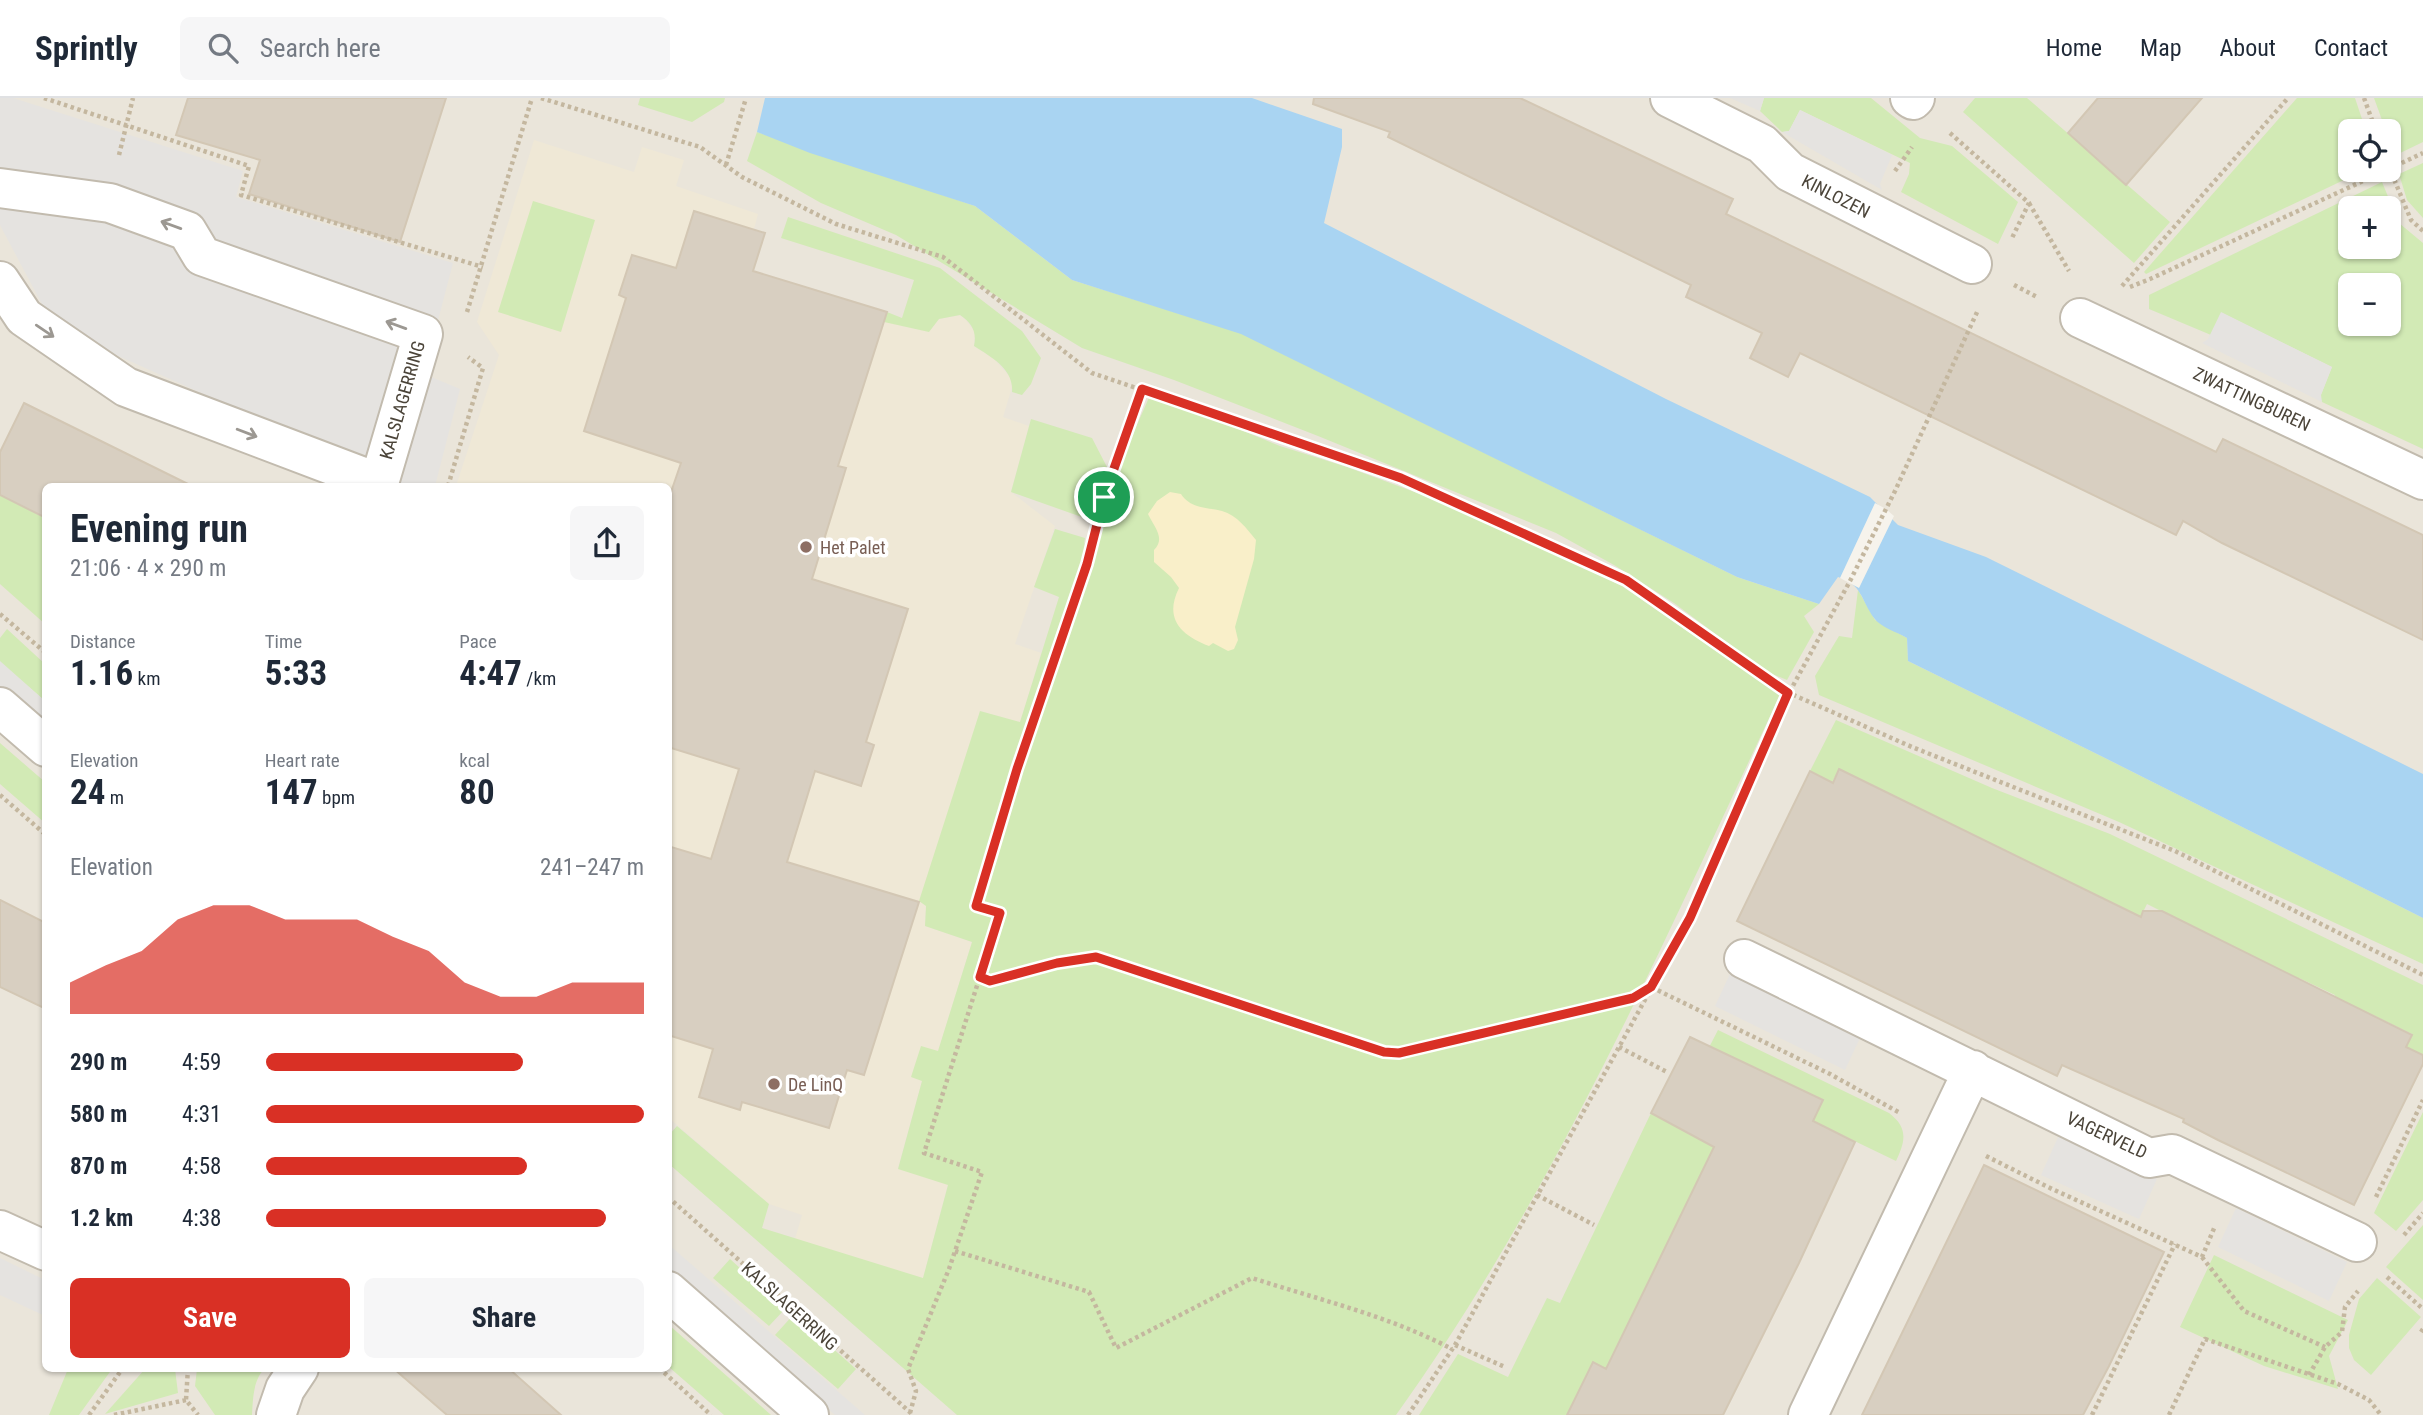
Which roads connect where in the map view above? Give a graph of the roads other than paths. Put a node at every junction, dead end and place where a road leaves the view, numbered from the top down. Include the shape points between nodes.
1 (1670, 98) edge
2 (0, 188) edge
3 (1972, 264) road end
4 (0, 281) edge
5 (2080, 318) road end
6 (2423, 480) edge
7 (0, 707) edge
8 (42, 744) edge
9 (1744, 959) dead end
10 (1973, 1070) junction
11 (0, 1230) edge
12 (2357, 1242) road end
13 (42, 1249) edge
14 (672, 1294) edge
15 (296, 1372) edge
16 (276, 1415) edge
17 (809, 1415) edge
18 (1808, 1415) edge

1 - 3 street, KINLOZEN via 1762,144 1790,172
4 -> 2 street, KALSLAGERRING via 24,317 126,387 379,483 424,334 202,256 187,231 110,202
5 - 6 street, ZWATTINGBUREN
7 - 8 street
9 - 10 street, VAGERVELD
10 - 12 street, VAGERVELD via 2149,1158 2172,1154
10 - 18 street
11 - 13 street
14 - 17 street
15 - 16 street

